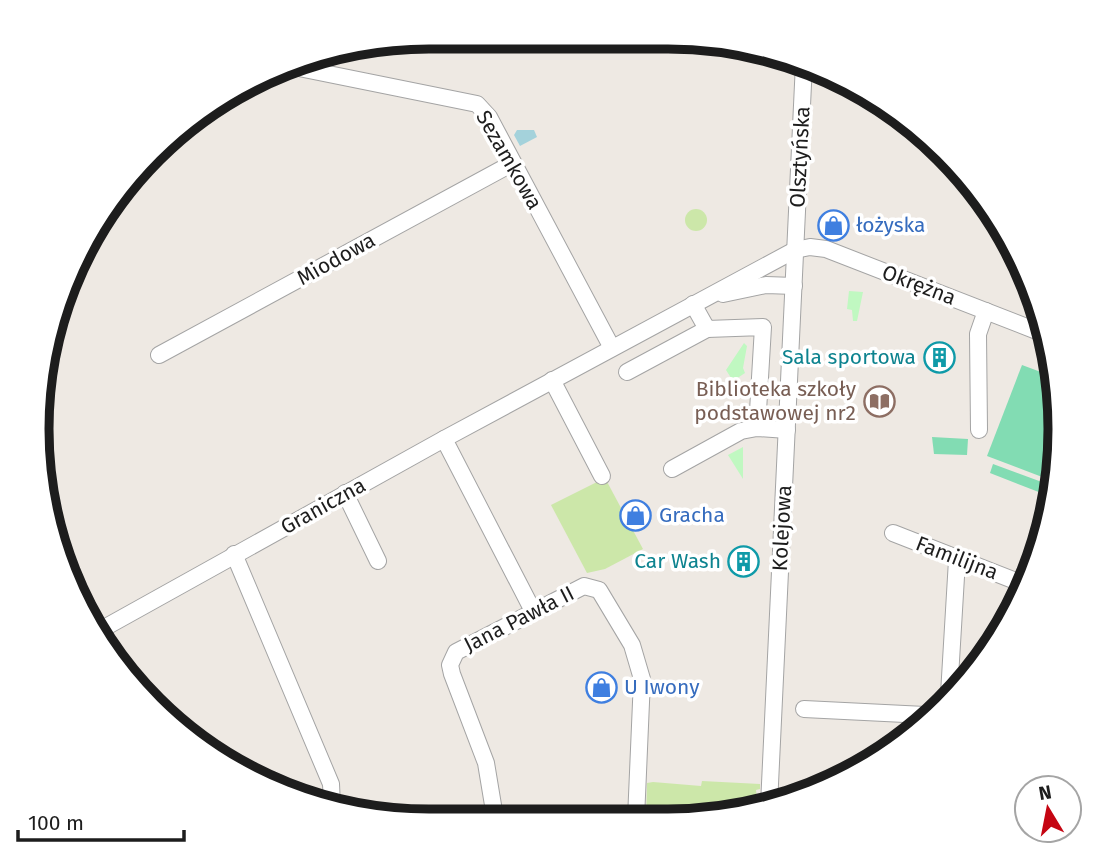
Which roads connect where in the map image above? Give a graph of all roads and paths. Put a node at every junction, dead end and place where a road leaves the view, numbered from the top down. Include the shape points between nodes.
1 (306, 69) edge
2 (803, 74) edge
3 (513, 163) junction
4 (795, 250) junction
5 (794, 286) junction
6 (697, 302) junction
7 (986, 311) junction
8 (707, 329) junction
9 (1035, 330) edge
10 (612, 348) junction
11 (159, 355) dead end
12 (627, 372) dead end
13 (552, 380) junction
14 (757, 428) junction
15 (787, 430) junction
16 (979, 430) dead end
17 (444, 439) junction
18 (672, 469) dead end
19 (602, 476) dead end
20 (345, 493) junction
21 (893, 533) dead end
22 (234, 554) junction
23 (957, 560) junction
24 (378, 561) dead end
25 (1016, 581) edge
26 (533, 611) junction
27 (105, 627) edge
28 (950, 685) edge
29 (804, 709) dead end
30 (919, 715) edge
31 (770, 795) edge
32 (332, 796) edge
33 (494, 809) edge
34 (636, 809) edge

1 - 3 street, Sezamkowa via 478,104
2 - 4 street, Olsztyńska
3 - 10 street, Sezamkowa
3 - 11 street, Miodowa
4 - 5 street, Kolejowa
4 - 6 street, Graniczna
4 - 7 street, Okrężna via 826,249
5 - 6 street, Graniczna via 765,285
5 - 15 street, Kolejowa
6 - 8 street
6 - 10 street, Graniczna
7 - 9 street, Okrężna
7 - 16 street via 978,334
8 - 12 street
8 - 14 street via 763,327
10 - 13 street, Graniczna
13 - 17 street, Graniczna
13 - 19 street
14 - 15 street
14 - 18 street via 741,431
15 - 31 street, Kolejowa
17 - 20 street, Graniczna
17 - 26 street
20 - 22 street, Graniczna
20 - 24 street
21 - 23 street, Familijna
22 - 27 street, Graniczna
22 - 32 street via 331,784
23 - 25 street, Familijna
23 - 28 street
26 - 33 street, Jana Pawła II via 456,652 450,665 486,763
26 - 34 street, Jana Pawła II via 584,586 595,587 632,645 642,679
29 - 30 street

